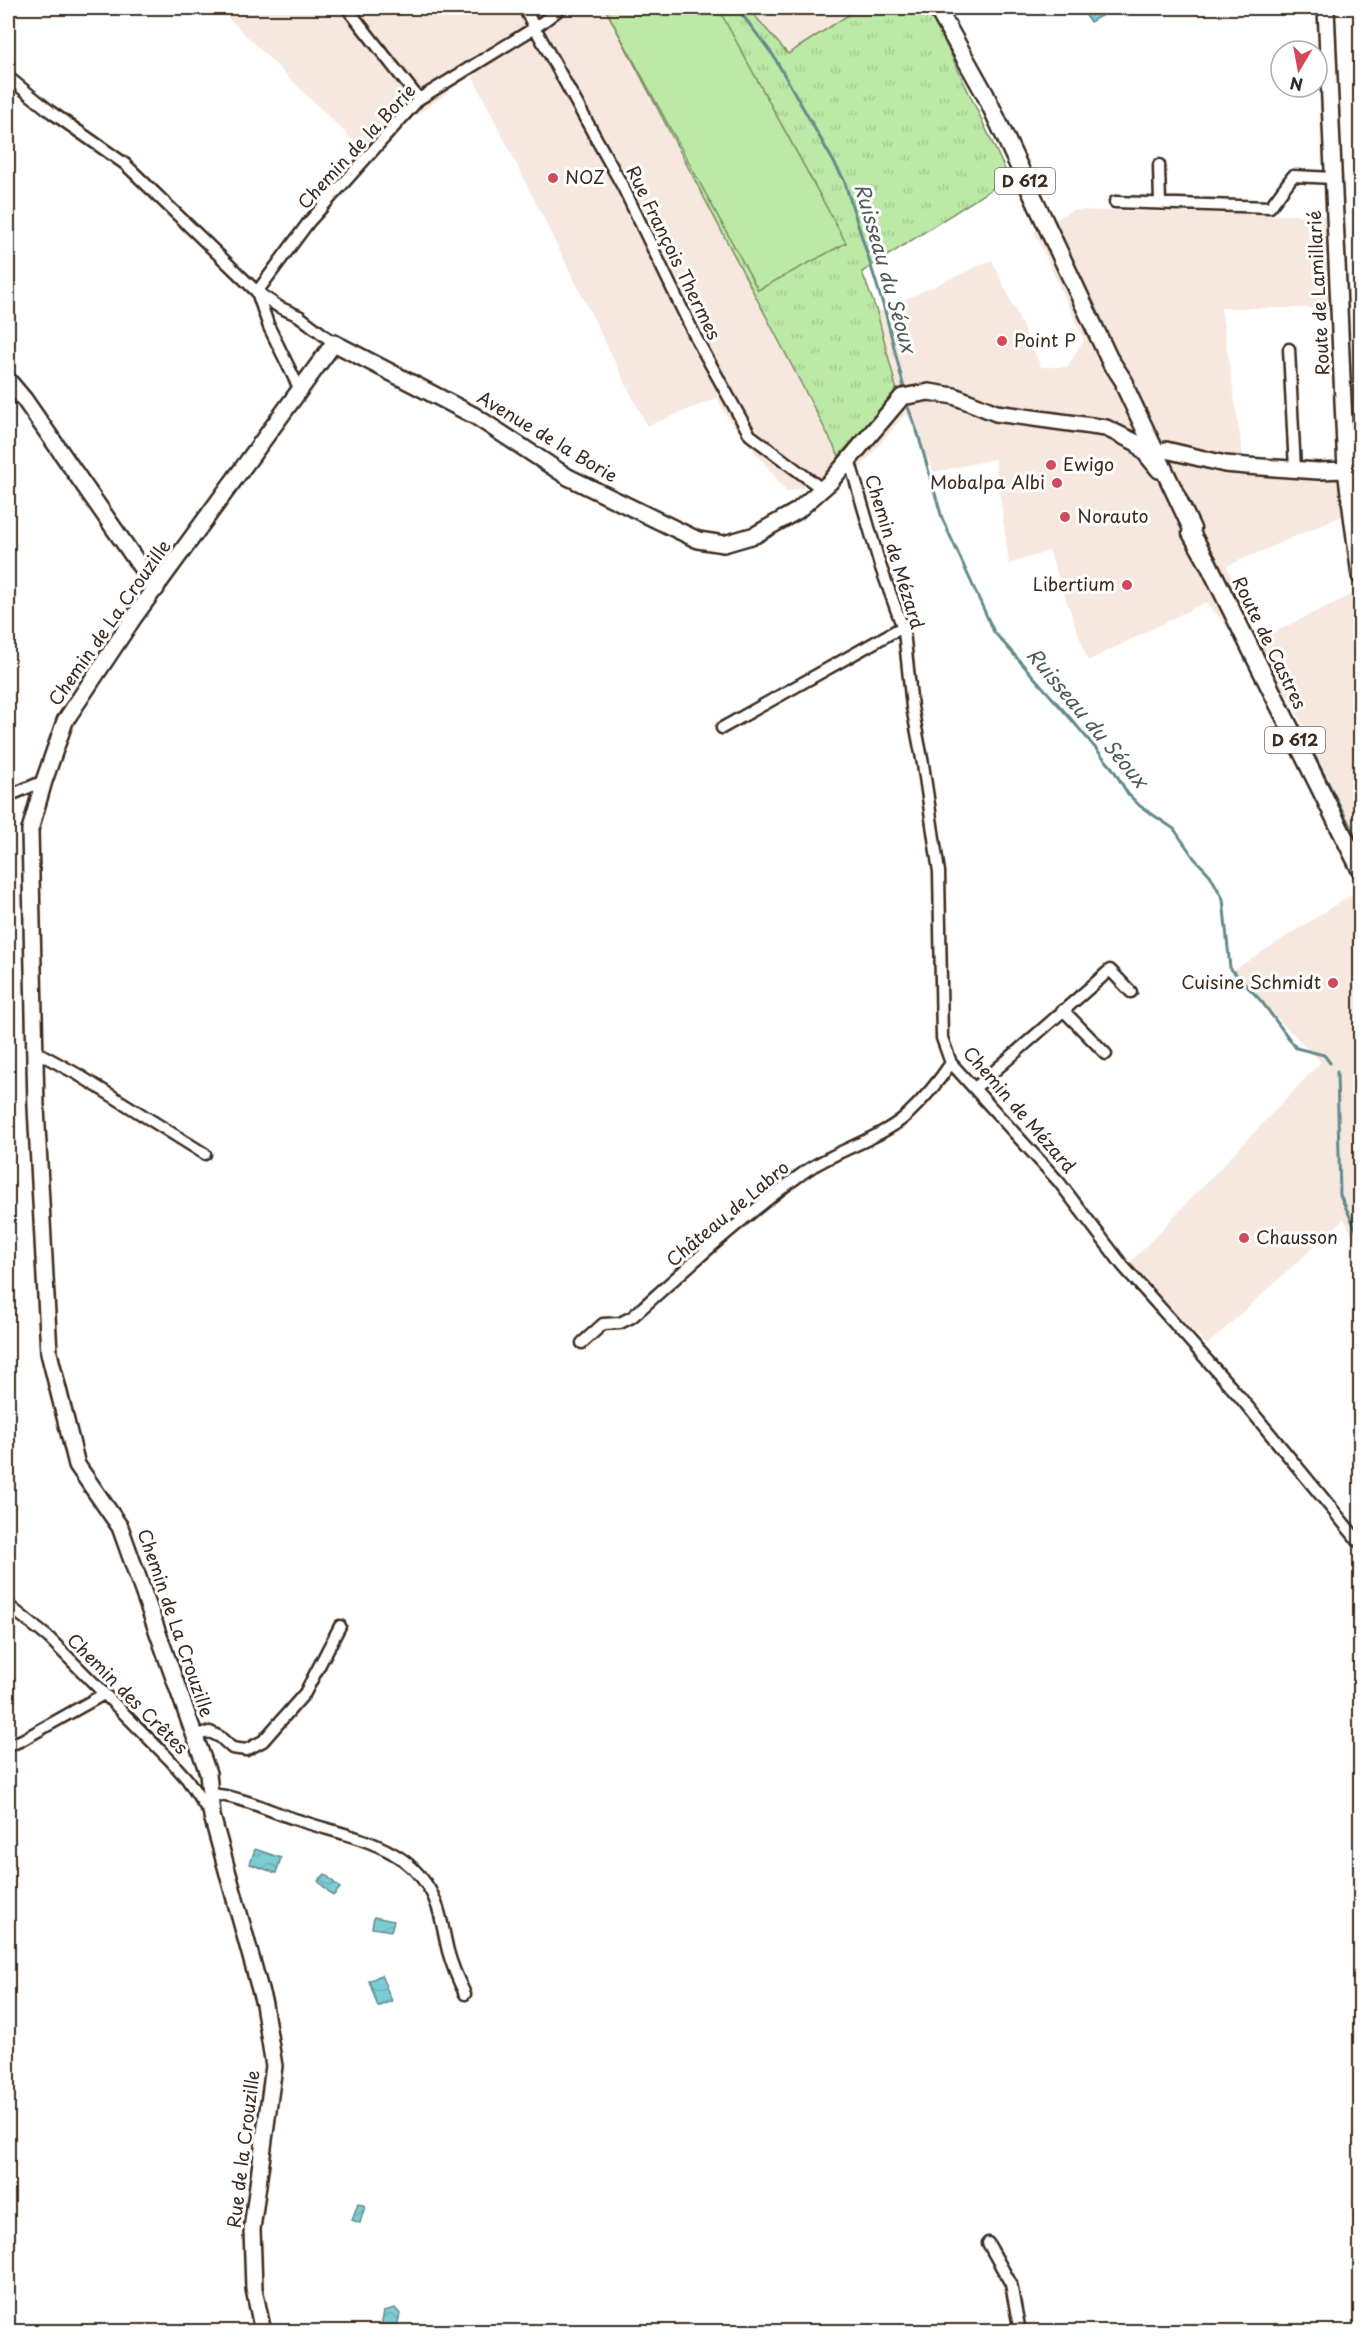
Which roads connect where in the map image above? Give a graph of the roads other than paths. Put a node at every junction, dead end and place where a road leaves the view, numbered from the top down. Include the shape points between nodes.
1 (347, 8) edge
2 (524, 8) edge
3 (561, 8) edge
4 (937, 8) edge
5 (1326, 8) edge
6 (536, 27) junction
7 (8, 77) edge
8 (419, 99) junction
9 (1159, 165) dead end
10 (1333, 178) junction
11 (1116, 202) dead end
12 (1160, 204) junction
13 (257, 292) junction
14 (334, 343) junction
15 (1289, 349) dead end
16 (8, 380) edge
17 (300, 390) junction
18 (1106, 428) junction
19 (1146, 434) junction
20 (1166, 450) dead end
21 (849, 459) junction
22 (1295, 470) junction
23 (1346, 470) junction
24 (822, 489) junction
25 (1176, 496) junction
26 (1357, 536) edge
27 (1360, 576) edge
28 (156, 589) junction
29 (902, 627) junction
30 (722, 728) dead end
31 (44, 781) junction
32 (8, 796) edge
33 (1360, 869) edge
34 (1131, 992) dead end
35 (1064, 1010) junction
36 (35, 1051) junction
37 (1106, 1054) dead end
38 (951, 1063) junction
39 (975, 1088) junction
40 (205, 1154) dead end
41 (582, 1343) dead end
42 (1360, 1543) edge
43 (8, 1605) edge
44 (340, 1626) dead end
45 (104, 1694) junction
46 (193, 1733) junction
47 (8, 1746) edge
48 (210, 1796) junction
49 (212, 1815) junction
50 (465, 1994) dead end
51 (988, 2243) dead end
52 (263, 2331) edge
53 (1020, 2331) edge

1 - 8 street
2 - 6 street, Rue François Thermes
3 - 6 street, Chemin de la Borie
4 - 19 main road, Route de Castres / D 612 via 985,94
5 - 10 street, Route de Lamillarié
6 - 8 street, Chemin de la Borie
6 - 24 street, Rue François Thermes via 750,435
7 - 13 street, Avenue de la Borie via 125,164
8 - 13 street, Chemin de la Borie via 308,223
9 - 12 street
10 - 12 street via 1293,176 1270,207
10 - 23 street, Route de Lamillarié
11 - 12 street
13 - 14 street, Avenue de la Borie via 299,316
13 - 17 street via 268,327
14 - 17 street, Chemin de La Crouzille
14 - 24 street, Avenue de la Borie via 475,416 568,477 698,540 724,544 755,536 797,511
15 - 22 street
16 - 28 street
17 - 28 street, Chemin de La Crouzille
18 - 19 street, Avenue de la Borie via 1135,426
18 - 21 street, Avenue de la Borie via 996,413 954,396 929,392 902,397
18 - 25 street, Avenue de la Borie via 1137,443
19 - 25 main road, Route de Castres / D 612
20 - 22 street via 1225,464
21 - 24 street, Avenue de la Borie
21 - 29 street, Chemin de Mézard
22 - 23 street
23 - 26 street, Route de Lamillarié
25 - 33 main road, Route de Castres / D 612
26 - 27 street, Route de Lamillarié
28 - 31 street, Chemin de La Crouzille via 65,721
29 - 30 street
29 - 38 street, Chemin de Mézard via 939,872 942,1038
31 - 32 street
31 - 36 street, Chemin de La Crouzille via 30,830
34 - 35 street via 1110,970
35 - 37 street
35 - 39 street
36 - 40 street
36 - 46 street, Chemin de La Crouzille via 49,1353 77,1465 120,1527
38 - 39 street, Chemin de Mézard
38 - 41 street, Château de Labro via 906,1116 808,1169 632,1317 620,1323 603,1324
39 - 42 street, Chemin de Mézard via 1059,1182 1123,1266 1239,1396
43 - 45 street, Chemin des Crêtes via 49,1638
44 - 46 street via 305,1693 263,1741 246,1750 232,1748 210,1732
45 - 47 street
45 - 49 street, Chemin des Crêtes via 187,1779
46 - 48 street, Chemin de La Crouzille via 208,1773
48 - 49 street, Rue de la Crouzille
48 - 50 street via 236,1798 350,1836 379,1846 405,1862 434,1898 451,1963
49 - 52 street, Rue de la Crouzille via 264,2004 274,2066 252,2229 254,2289
51 - 53 street via 1011,2284

